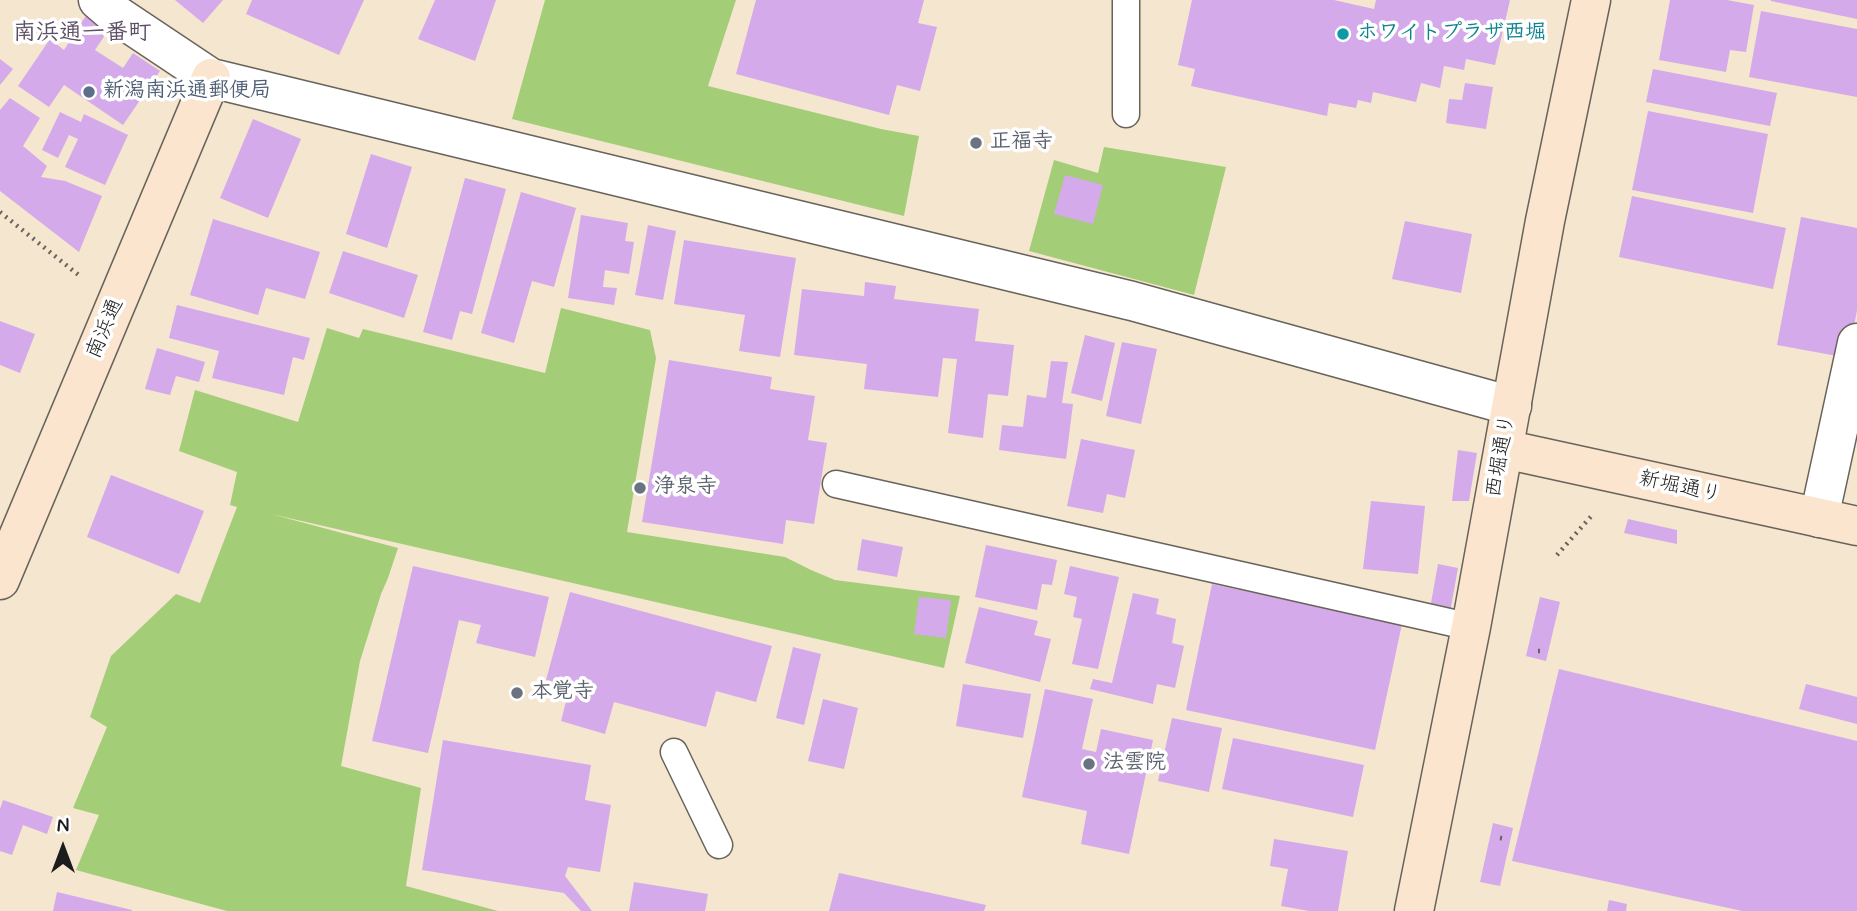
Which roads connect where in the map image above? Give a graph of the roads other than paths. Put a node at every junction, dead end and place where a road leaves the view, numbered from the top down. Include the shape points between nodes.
1 (98, 0) edge
2 (1126, 0) edge
3 (1591, 0) edge
4 (211, 78) junction
5 (1126, 114) dead end
6 (1857, 343) edge
7 (1511, 405) junction
8 (1504, 449) junction
9 (836, 484) dead end
10 (1819, 518) junction
11 (1857, 526) edge
12 (0, 580) edge
13 (1471, 627) junction
14 (674, 751) dead end
15 (719, 845) dead end
16 (1414, 911) edge

1 - 4 street
2 - 5 lane
3 - 7 street, 西堀通り
4 - 7 street via 1132,302
4 - 12 street, 南浜通
6 - 10 street
7 - 8 street, 西堀通り
8 - 10 street, 新堀通り
8 - 13 street, 西堀通り
9 - 13 lane
10 - 11 street, 新堀通り
13 - 16 street, 西堀通り
14 - 15 lane

